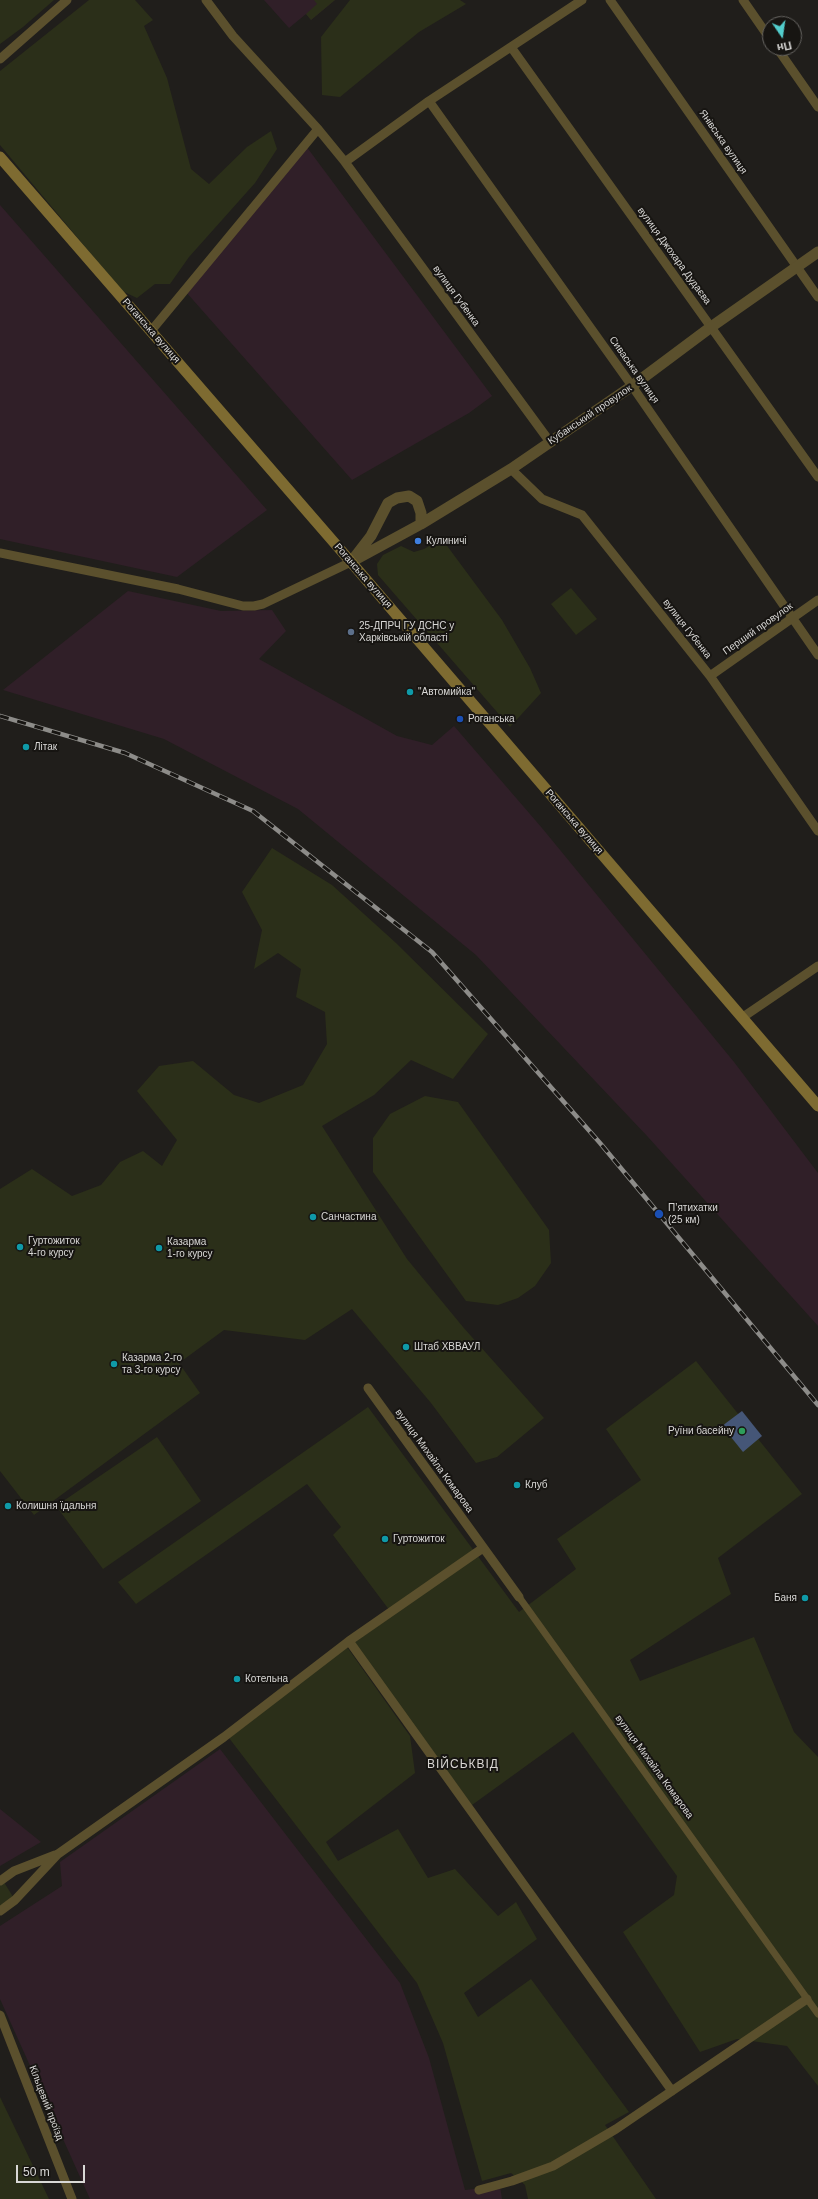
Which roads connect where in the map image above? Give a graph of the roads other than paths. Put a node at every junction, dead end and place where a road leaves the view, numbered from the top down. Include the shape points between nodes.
1 (67, 0) edge
2 (206, 0) edge
3 (582, 0) edge
4 (610, 0) edge
5 (743, 0) edge
6 (762, 27) edge
7 (511, 47) junction
8 (782, 56) edge
9 (0, 59) edge
10 (429, 101) junction
11 (818, 108) edge
12 (318, 129) junction
13 (0, 157) edge
14 (345, 162) junction
15 (818, 252) edge
16 (796, 266) junction
17 (818, 297) edge
18 (711, 327) junction
19 (151, 331) junction
20 (632, 386) junction
21 (550, 442) junction
22 (511, 469) junction
23 (818, 477) edge
24 (421, 524) junction
25 (0, 553) edge
26 (351, 562) junction
27 (818, 600) edge
28 (793, 618) junction
29 (818, 655) edge
30 (710, 676) junction
31 (818, 831) edge
32 (818, 966) edge
33 (743, 1017) junction
34 (818, 1106) edge
35 (368, 1388) dead end
36 (484, 1548) junction
37 (519, 1597) joint
38 (350, 1641) junction
39 (58, 1854) junction
40 (0, 1881) edge
41 (0, 1911) edge
42 (807, 1999) junction
43 (818, 2014) edge
44 (0, 2015) edge
45 (672, 2091) junction
46 (479, 2190) dead end
47 (72, 2199) edge

1 - 9 street
2 - 12 street, вулиця Губенка via 233,36
3 - 7 street
4 - 16 street, Янівська вулиця
5 - 6 street
7 - 10 street
7 - 18 street, вулиця Джохара Дудаєва
8 - 11 street
10 - 14 street
10 - 20 street, Сиваська вулиця
12 - 14 street, вулиця Губенка
12 - 19 street
13 - 19 main road, Роганська вулиця
14 - 21 street, вулиця Губенка
15 - 16 street, Кубанський провулок
16 - 17 street, Янівська вулиця
16 - 18 street, Кубанський провулок
18 - 20 street, Кубанський провулок
18 - 23 street, вулиця Джохара Дудаєва
19 - 26 main road, Роганська вулиця
20 - 21 street, Кубанський провулок
20 - 28 street, Сиваська вулиця
21 - 22 street, Кубанський провулок
22 - 24 street, Кубанський провулок
22 - 30 street, вулиця Губенка via 542,499 582,515
24 - 26 street, Кубанський провулок
24 - 26 street via 417,501 409,496 397,498 388,503 371,536
25 - 26 street via 178,589 243,606 263,604
26 - 33 main road, Роганська вулиця
27 - 28 street, Перший провулок
28 - 29 street, Сиваська вулиця
28 - 30 street, Перший провулок
30 - 31 street, вулиця Губенка
32 - 33 street
33 - 34 main road, Роганська вулиця
35 - 36 street, вулиця Михайла Комарова
36 - 37 street, вулиця Михайла Комарова
36 - 38 street
37 - 42 street, вулиця Михайла Комарова
38 - 39 street via 224,1737
38 - 45 street
39 - 40 street via 14,1871
39 - 41 street via 15,1900
42 - 43 street, вулиця Михайла Комарова
42 - 45 street
44 - 47 street, Кільцевий проїзд
45 - 46 street via 616,2129 553,2166

